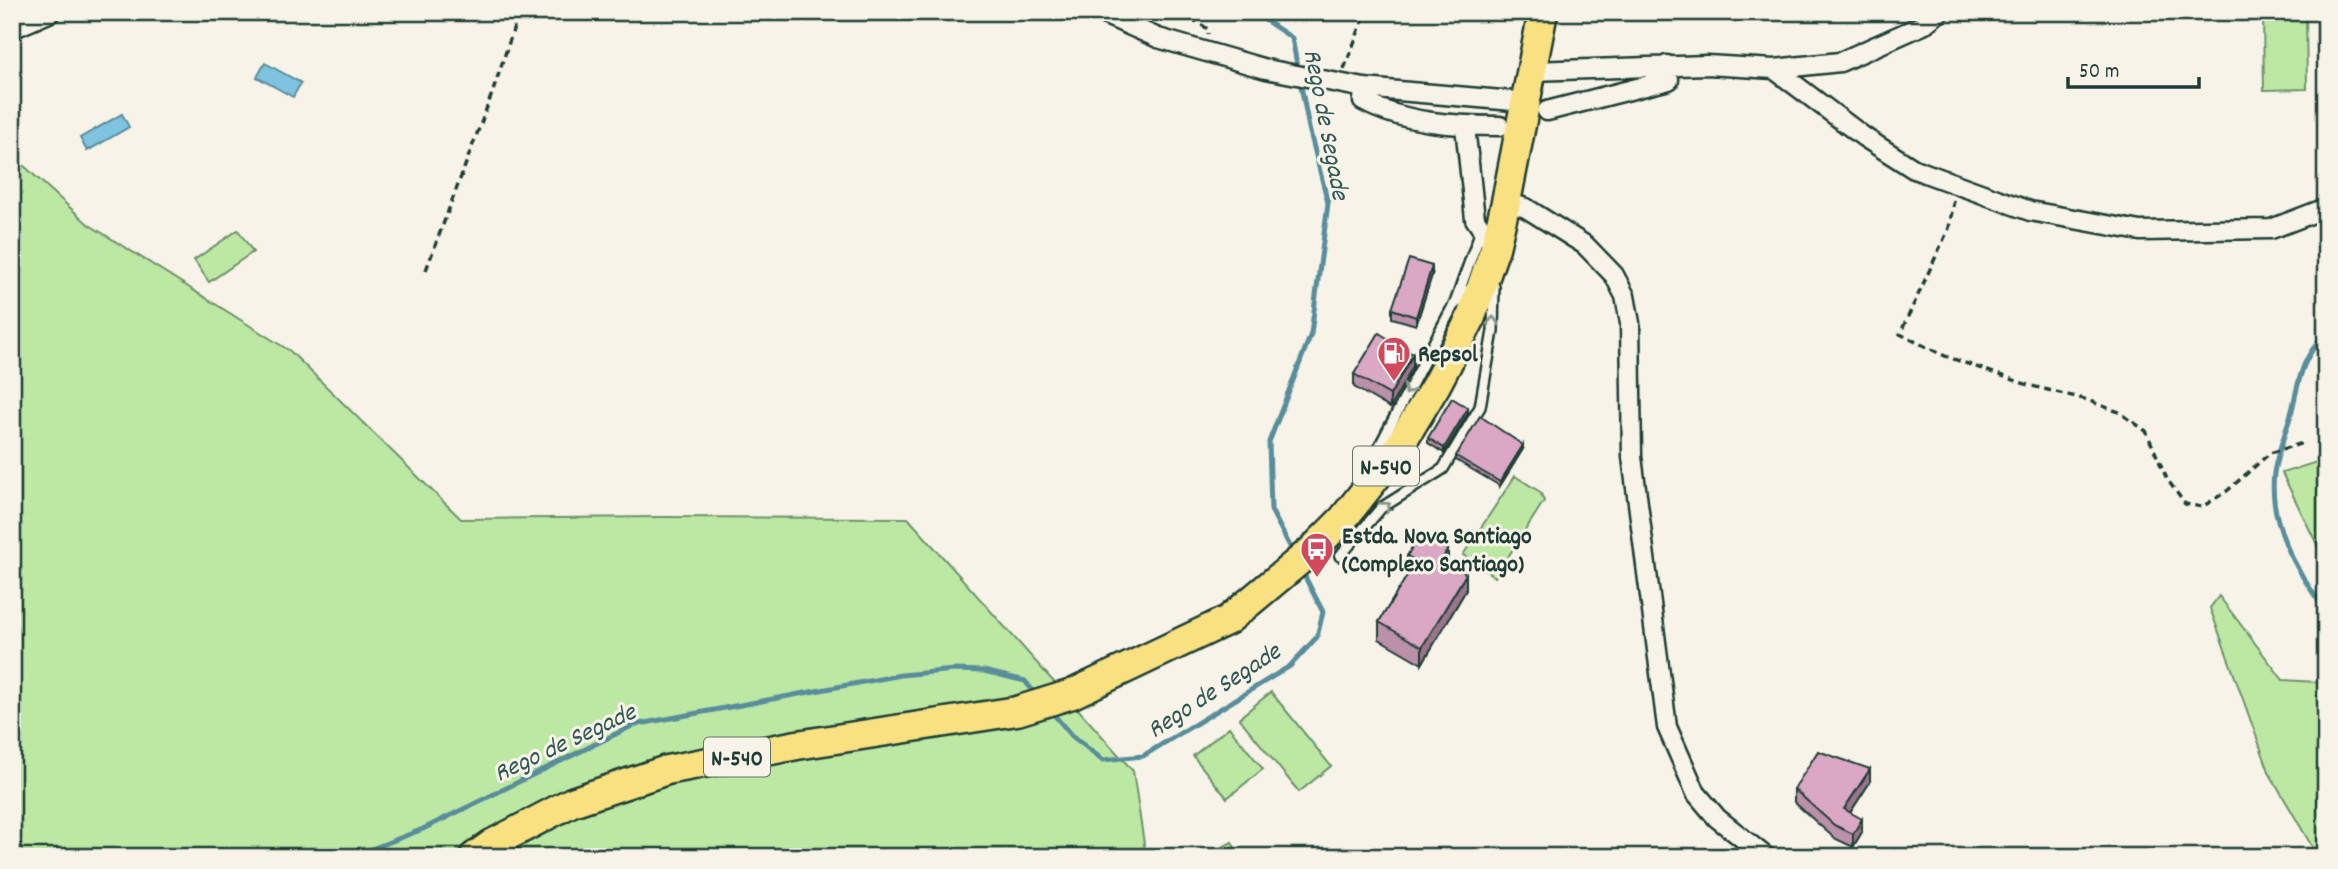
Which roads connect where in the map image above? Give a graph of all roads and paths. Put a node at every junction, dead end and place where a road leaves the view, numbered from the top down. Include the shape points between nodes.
1 (51, 12) edge
2 (519, 12) edge
3 (1100, 12) edge
4 (1181, 12) edge
5 (1366, 12) edge
6 (1543, 12) edge
7 (1939, 12) edge
8 (12, 29) edge
9 (1209, 53) junction
10 (1667, 65) junction
11 (1774, 69) junction
12 (1532, 71) junction
13 (1339, 83) junction
14 (1364, 88) junction
15 (1536, 106) junction
16 (1465, 126) junction
17 (1500, 126) dead end
18 (1958, 185) junction
19 (1506, 202) junction
20 (2326, 208) edge
21 (1487, 250) junction
22 (426, 270) dead end
23 (1453, 306) junction
24 (2303, 443) dead end
25 (1343, 519) junction
26 (1340, 556) dead end
27 (474, 857) edge
28 (1766, 857) edge

1 - 8 street
2 - 22 path
3 - 9 street via 1158,38
4 - 9 path via 1208,29
5 - 13 path
6 - 12 highway, N-540
7 - 11 street via 1923,25 1840,62
9 - 13 street
10 - 11 street
10 - 12 street
10 - 15 street via 1669,80
11 - 18 street via 1914,169
12 - 15 highway, N-540
13 - 14 street
14 - 15 street
14 - 16 street via 1363,102 1384,113
15 - 19 highway, N-540
16 - 17 street
16 - 21 street via 1475,219
18 - 20 street via 2030,211 2140,231 2271,229
18 - 24 path via 1949,228 1900,334 1945,356 2119,412 2146,431 2185,505 2202,507 2270,453
19 - 21 highway, N-540
19 - 28 street via 1526,208 1585,245 1614,275 1625,296 1630,323 1632,457 1667,727 1696,793 1717,818
21 - 23 lane
21 - 23 lane
21 - 25 highway, N-540 via 1470,320 1436,386 1395,453
26 -> 21 lane via 1381,508 1443,469 1480,407 1493,331
23 -> 25 lane
25 - 27 highway, N-540 via 1228,620 1072,694 1017,711 667,770 572,803

